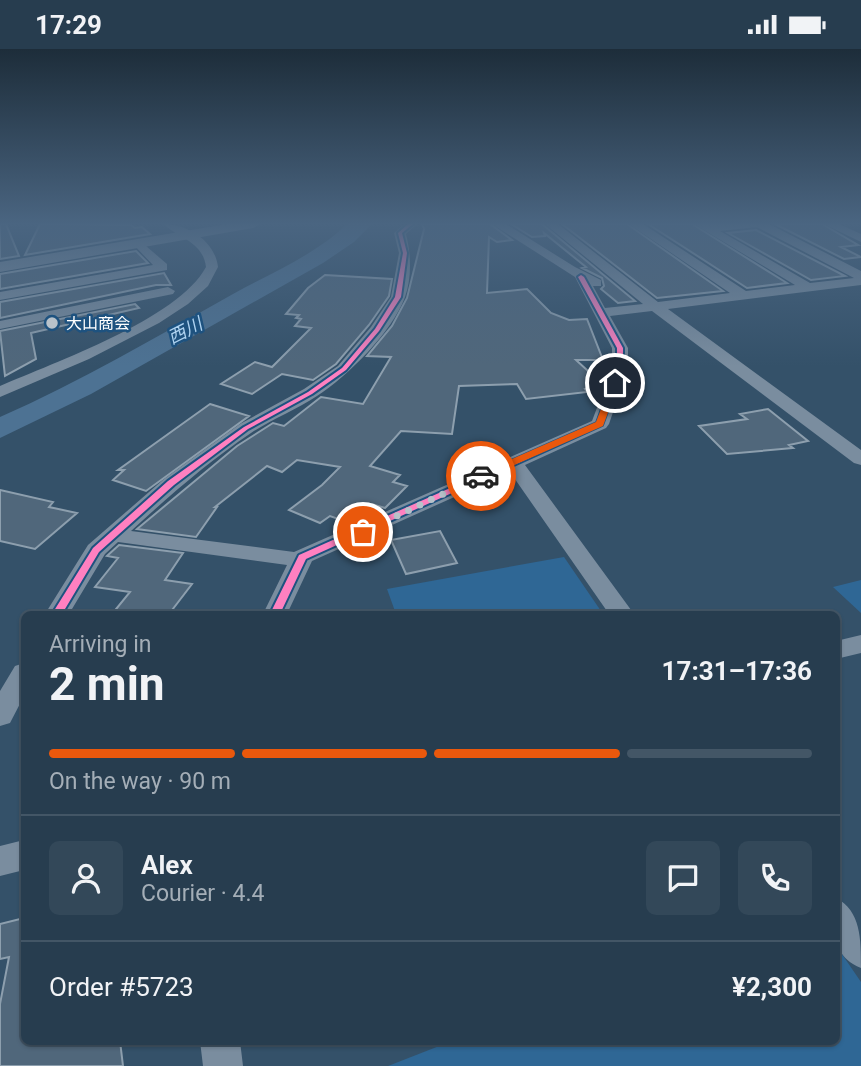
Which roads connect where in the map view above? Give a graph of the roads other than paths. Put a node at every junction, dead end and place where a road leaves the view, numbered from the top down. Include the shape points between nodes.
1 (137, 271) edge
2 (210, 271) edge
3 (402, 271) edge
4 (572, 271) edge
5 (611, 271) edge
6 (707, 271) edge
7 (781, 271) edge
8 (581, 277) junction
9 (861, 281) edge
10 (809, 288) junction
11 (168, 291) dead end
12 (0, 296) edge
13 (744, 296) junction
14 (657, 308) junction
15 (602, 313) junction
16 (0, 325) edge
17 (2, 388) edge
18 (861, 459) edge
19 (513, 462) junction
20 (113, 535) junction
21 (301, 560) junction
22 (59, 611) edge
23 (276, 611) edge
24 (620, 611) edge
25 (861, 644) edge
26 (840, 649) edge
27 (21, 678) edge
28 (0, 715) edge
29 (21, 856) edge
30 (0, 861) edge
31 (840, 921) edge
32 (861, 950) edge
33 (220, 1045) edge
34 (223, 1066) edge

1 - 12 street
2 - 17 street via 204,285 175,309
3 - 20 street via 398,297 344,369 246,428 172,483
4 - 8 street
5 - 14 street
6 - 13 street
7 - 10 street
8 - 14 street
8 - 15 street
9 - 10 street
10 - 13 street
11 - 16 street
13 - 14 street
14 - 15 street
14 - 18 street
15 - 19 street via 620,348 620,367 600,424
19 - 21 street
19 - 24 street
20 - 21 street
20 - 22 street via 96,550
21 - 23 street
25 - 26 street
27 - 28 street
29 - 30 street
31 - 32 street
33 - 34 street

